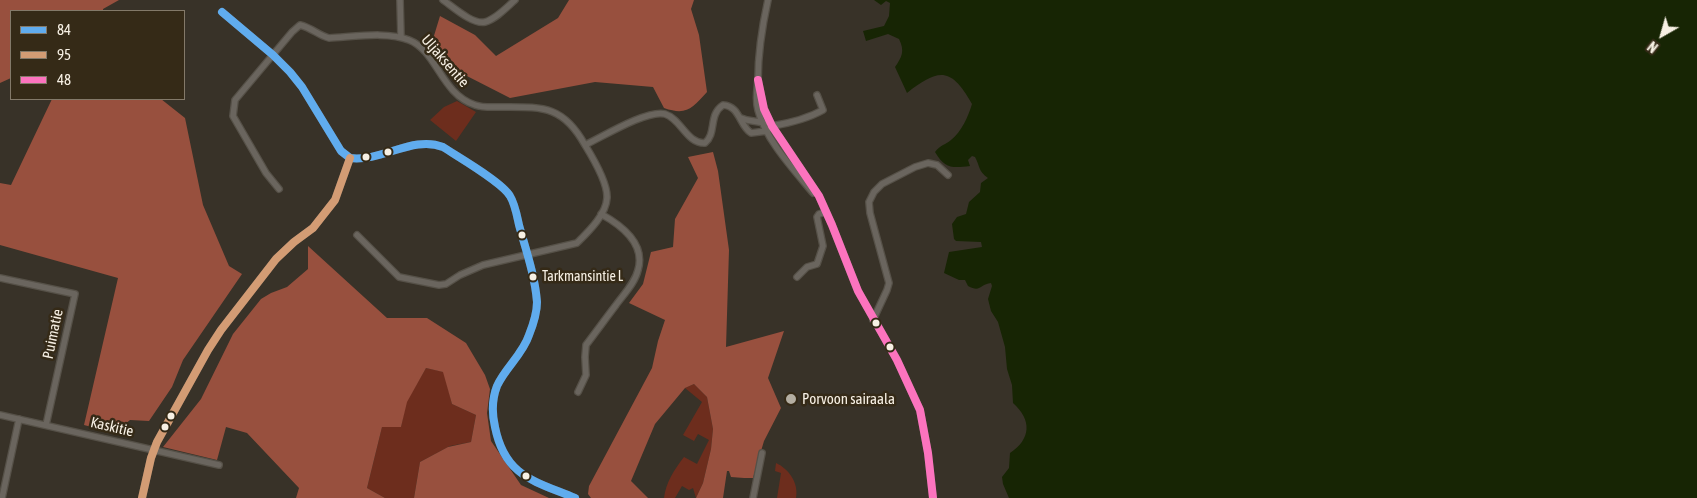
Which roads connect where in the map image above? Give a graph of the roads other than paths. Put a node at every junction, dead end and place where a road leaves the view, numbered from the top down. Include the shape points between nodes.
1 (400, 0) edge
2 (443, 0) edge
3 (515, 0) edge
4 (768, 0) edge
5 (222, 12) dead end
6 (401, 37) junction
7 (273, 56) junction
8 (758, 80) junction
9 (817, 95) dead end
10 (741, 118) junction
11 (762, 121) junction
12 (772, 126) junction
13 (767, 131) junction
14 (585, 145) junction
15 (350, 158) junction
16 (948, 175) dead end
17 (279, 189) dead end
18 (822, 204) junction
19 (826, 212) junction
20 (601, 214) junction
21 (356, 235) dead end
22 (527, 255) junction
23 (797, 277) dead end
24 (0, 278) edge
25 (873, 320) junction
26 (578, 392) dead end
27 (0, 415) edge
28 (20, 419) junction
29 (46, 425) junction
30 (154, 450) junction
31 (762, 453) dead end
32 (219, 465) dead end
33 (2, 498) edge
34 (142, 498) edge
35 (575, 498) edge
36 (753, 498) edge
37 (933, 498) edge

1 - 6 street
2 - 3 street via 463,14 485,22
4 - 8 street via 760,35
5 - 7 street
6 - 7 street, Uljaksentie via 329,38 300,25
6 - 14 street, Uljaksentie via 419,46 464,100 476,106 548,109 563,116
7 - 15 street via 302,87 341,151
7 - 17 street, Uljaksentie via 235,100 233,116
8 - 11 street via 756,95
8 - 12 street via 764,109
9 - 12 street via 823,110 813,116
10 - 11 street
10 - 13 street via 751,133
10 - 14 street via 729,106 721,107 714,115 708,140 700,143 670,117 651,114
11 - 12 street
11 - 13 street
12 - 13 street
12 - 18 street
13 - 18 street
14 - 20 street, Uljaksentie via 606,186 607,199
15 - 22 street via 424,143 443,147 502,186 511,196
15 - 30 street via 335,200 324,216 276,260 217,335
16 - 25 street via 937,165 928,163 882,184 874,192 869,202 870,213 888,283
18 - 19 street
19 - 23 street via 817,217 823,246 819,259
19 - 25 street
20 - 22 street via 577,243
20 - 26 street via 621,226 634,239 639,253 639,269 586,346 586,375
21 - 22 street via 399,277 439,285 483,266
22 - 35 street via 537,303 535,318 528,338 496,387 493,421 498,442 515,468 534,482
24 - 29 street, Puimatie via 75,294
25 - 37 street via 897,360 920,410
27 - 28 street, Kaskitie
28 - 29 street, Kaskitie
28 - 33 street
29 - 30 street, Kaskitie
30 - 32 street, Kaskitie
30 - 34 street
31 - 36 street

